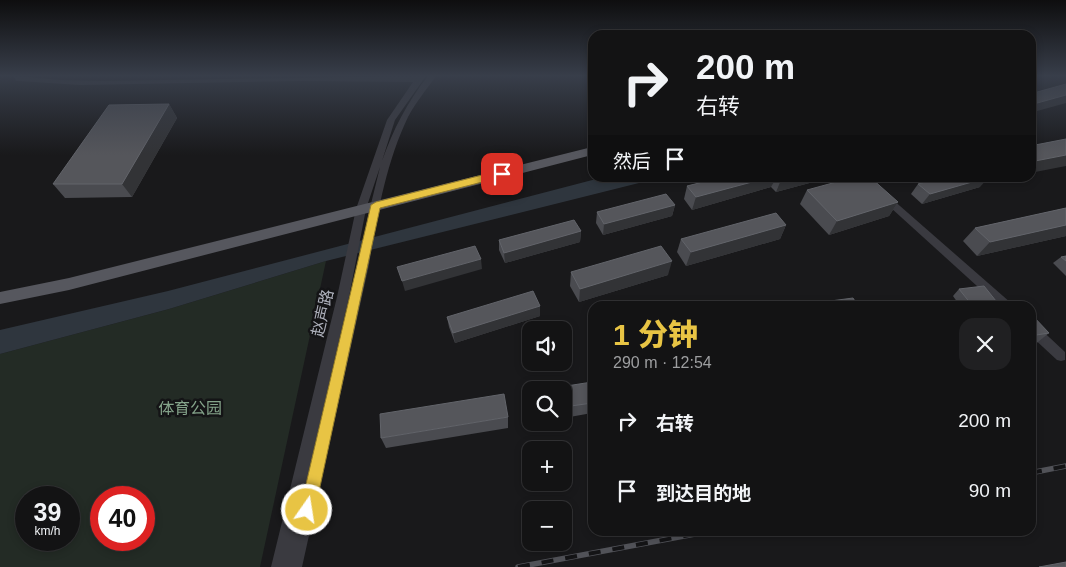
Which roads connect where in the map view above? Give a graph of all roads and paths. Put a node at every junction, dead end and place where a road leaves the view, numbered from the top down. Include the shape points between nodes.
1 (403, 102) edge
2 (413, 102) edge
3 (588, 144) edge
4 (588, 152) edge
5 (868, 182) edge
6 (370, 203) junction
7 (0, 289) edge
8 (0, 298) edge
9 (1001, 301) edge
10 (1036, 333) edge
11 (1061, 356) dead end
12 (279, 567) edge
13 (294, 567) edge

1 - 6 street, 赵声路 via 391,120
2 - 6 street
3 - 6 main road
4 - 6 main road
5 - 9 street
6 - 7 main road
6 - 8 main road via 69,284
6 - 12 street, 赵声路 via 343,297
6 - 13 street
10 - 11 street

